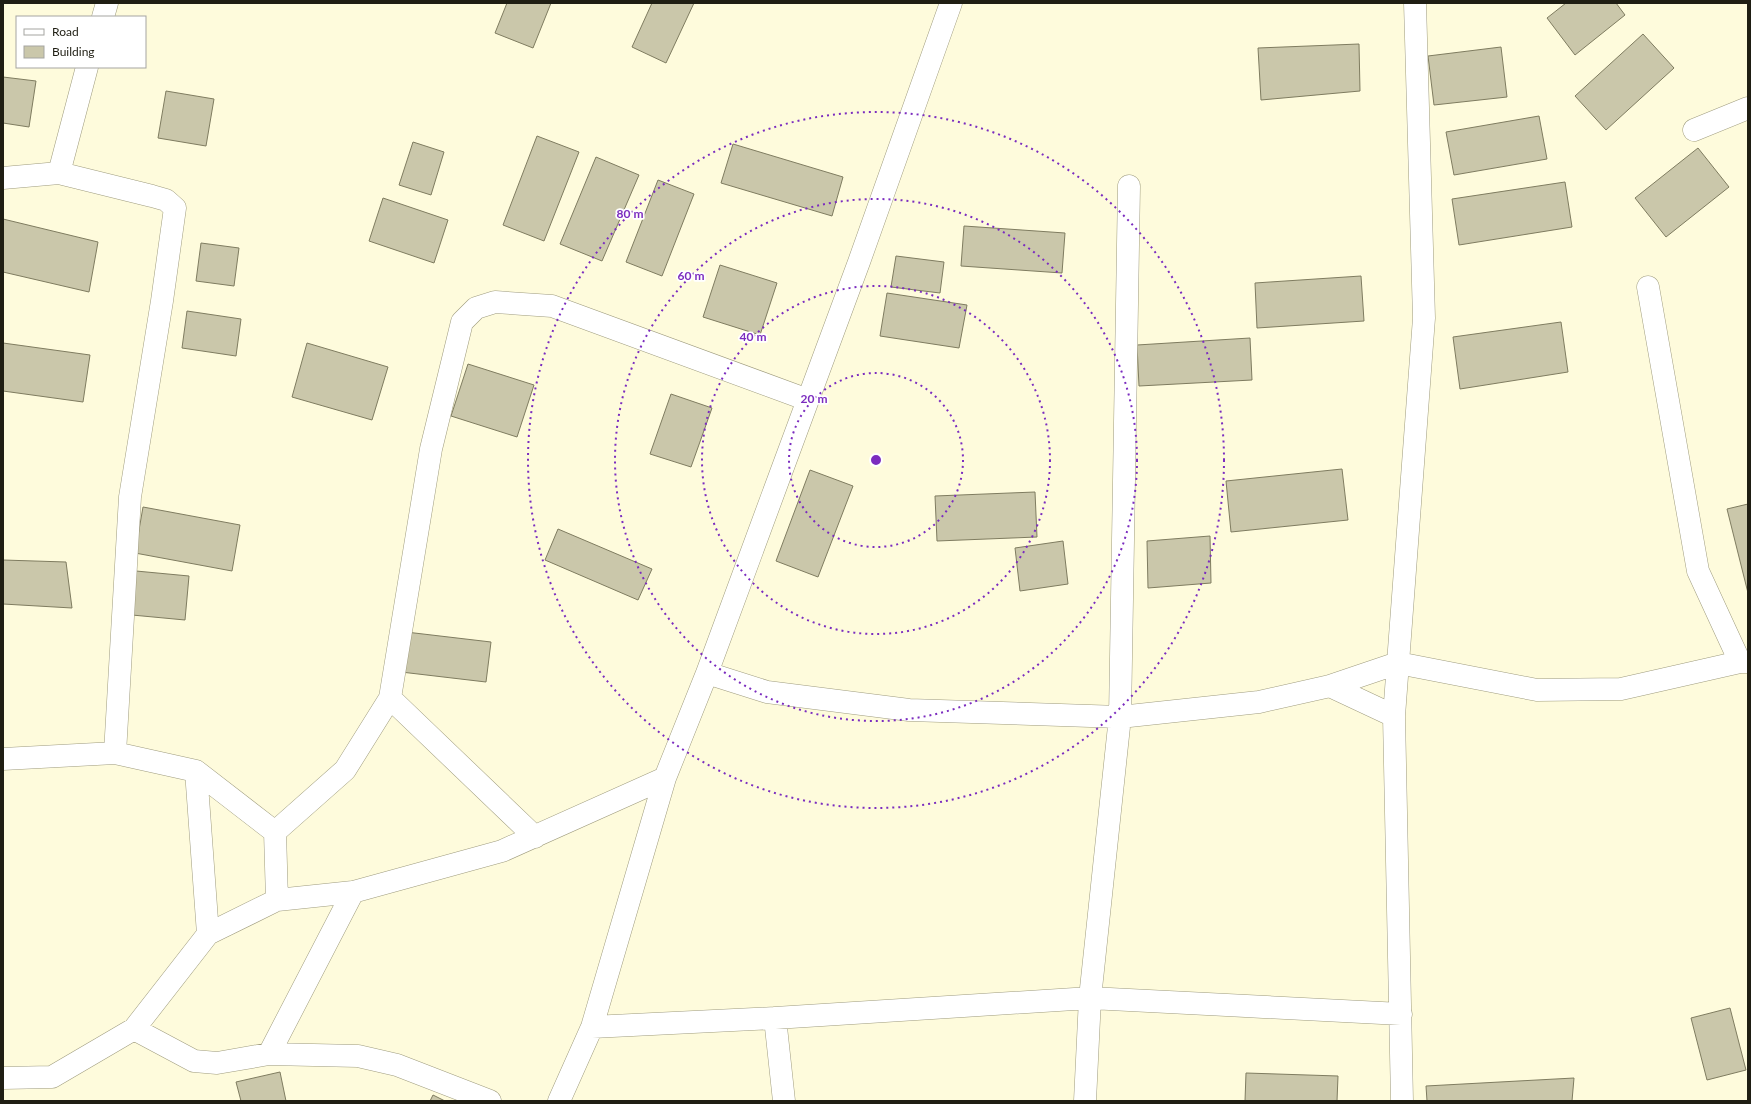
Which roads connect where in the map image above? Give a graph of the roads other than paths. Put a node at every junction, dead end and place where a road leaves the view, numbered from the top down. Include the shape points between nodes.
1 (107, 3) edge
2 (951, 3) edge
3 (1415, 3) edge
4 (103, 16) edge
5 (87, 68) edge
6 (1748, 108) edge
7 (1694, 130) dead end
8 (58, 173) junction
9 (3, 178) edge
10 (1129, 186) dead end
11 (1648, 287) dead end
12 (808, 400) junction
13 (1744, 662) edge
14 (1398, 663) junction
15 (707, 673) junction
16 (1330, 686) junction
17 (390, 698) junction
18 (1394, 716) junction
19 (1120, 717) junction
20 (115, 753) junction
21 (3, 759) edge
22 (196, 771) junction
23 (666, 778) junction
24 (275, 832) junction
25 (535, 837) junction
26 (353, 892) junction
27 (277, 900) junction
28 (208, 934) junction
29 (1090, 998) junction
30 (1402, 1014) junction
31 (775, 1018) junction
32 (592, 1027) junction
33 (134, 1029) junction
34 (269, 1054) junction
35 (3, 1078) edge
36 (490, 1101) edge
37 (559, 1101) edge
38 (784, 1101) edge
39 (1085, 1101) edge
40 (1402, 1101) edge

1 - 4 street
2 - 12 street
3 - 14 street via 1424,318
5 - 8 street
6 - 7 street
8 - 9 street
8 - 20 street via 166,200 175,208 130,497
10 - 19 street
11 - 13 street via 1698,572
12 - 15 street
12 - 17 street via 552,306 495,302 476,308 462,322 431,449
13 - 14 street via 1621,690 1537,690
14 - 16 street
14 - 18 street
15 - 19 street via 767,692 909,710
15 - 23 street
16 - 18 street
16 - 19 street via 1259,702
17 - 24 street via 345,770
17 - 25 street
18 - 30 street
19 - 29 street
20 - 21 street
20 - 22 street
22 - 24 street
22 - 28 street
23 - 25 street
23 - 32 street
24 - 27 street
25 - 26 street via 502,851
26 - 27 street
26 - 34 street
27 - 28 street
28 - 33 street
29 - 30 street
29 - 31 street
29 - 39 street
30 - 40 street
31 - 32 street
31 - 38 street
32 - 37 street
33 - 34 street via 194,1061 217,1063
33 - 35 street via 52,1077
34 - 36 street via 358,1056 397,1065

